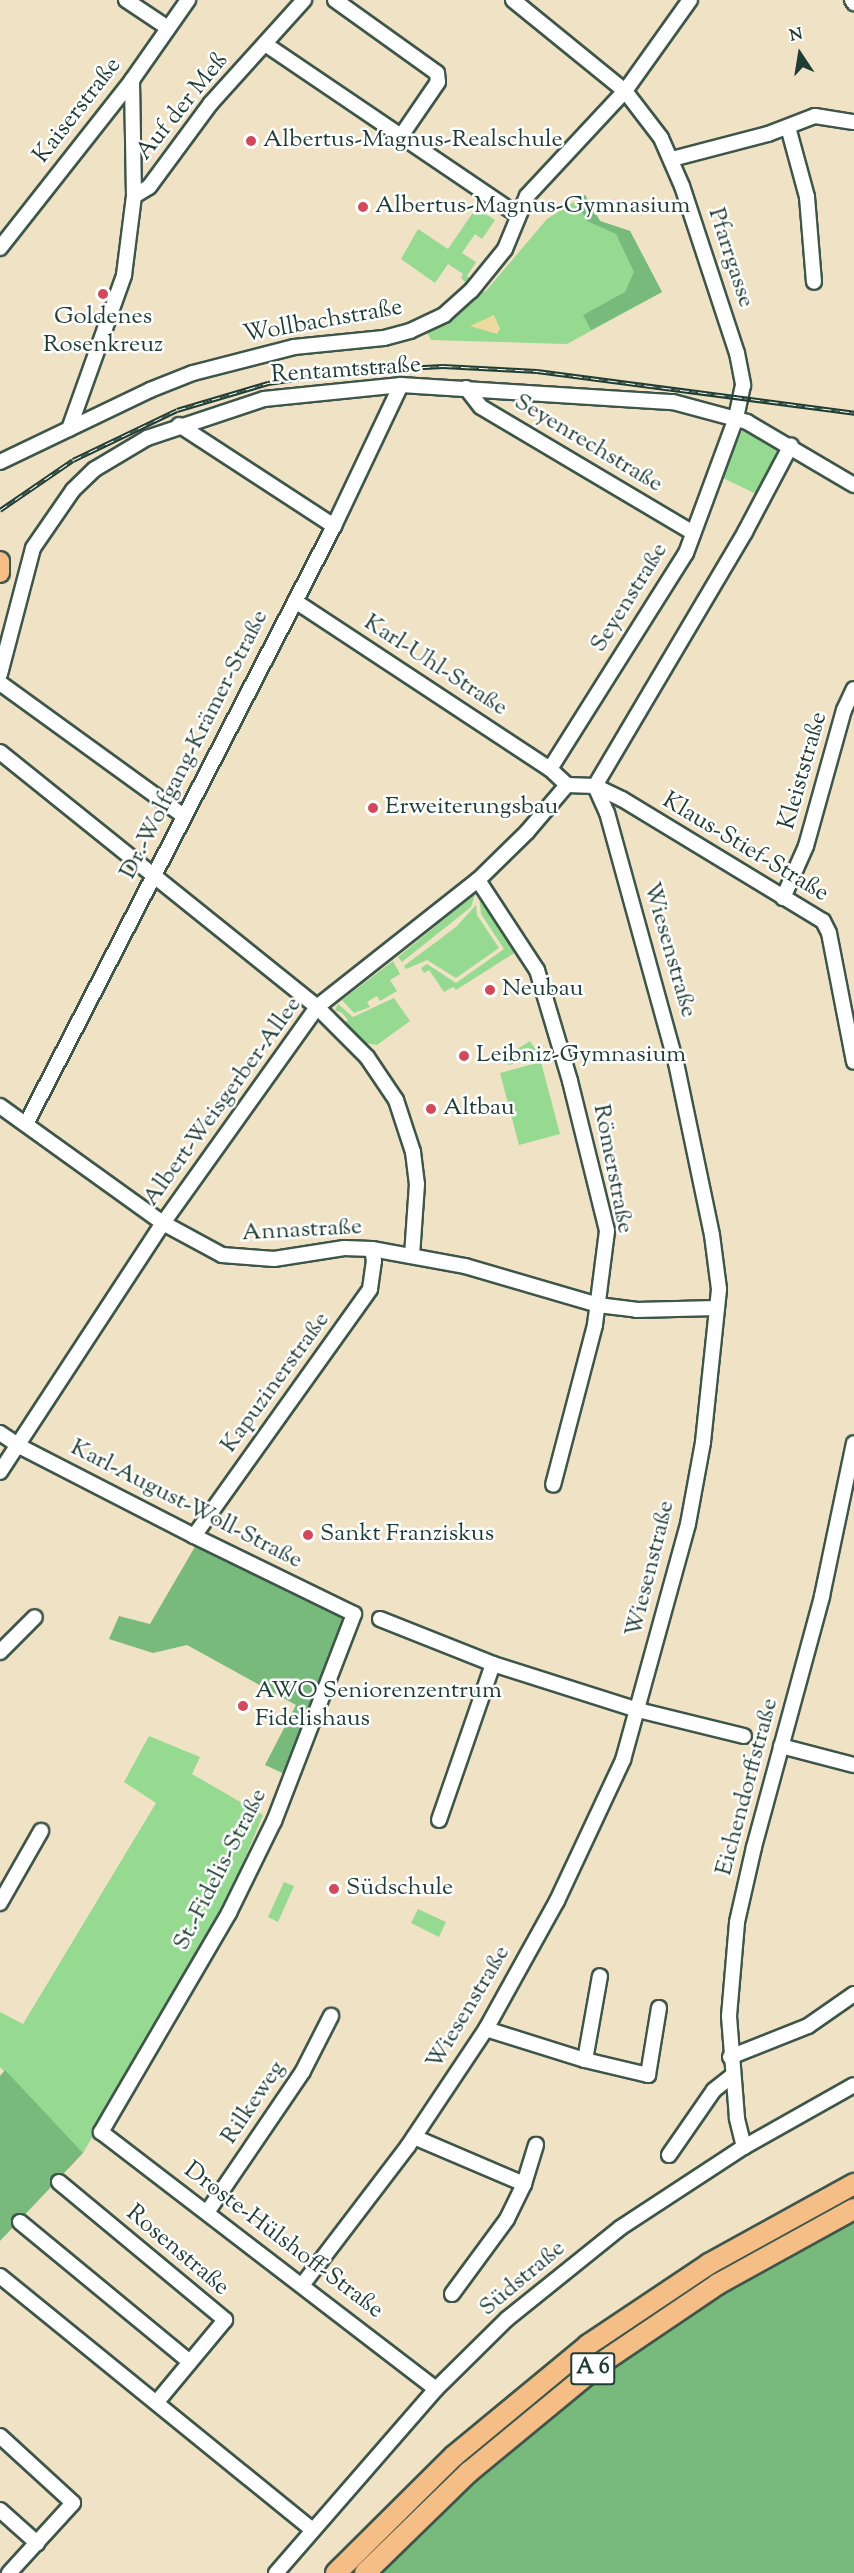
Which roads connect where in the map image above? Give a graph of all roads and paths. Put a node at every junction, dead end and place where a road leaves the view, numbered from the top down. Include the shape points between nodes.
1 (126, 0) edge
2 (188, 0) edge
3 (304, 0) edge
4 (334, 0) edge
5 (513, 0) edge
6 (690, 0) edge
7 (168, 28) junction
8 (265, 44) junction
9 (132, 80) junction
10 (625, 91) junction
11 (854, 122) edge
12 (788, 127) junction
13 (401, 136) junction
14 (672, 159) junction
15 (134, 196) junction
16 (516, 214) junction
17 (0, 248) edge
18 (814, 282) dead end
19 (401, 385) junction
20 (466, 388) junction
21 (736, 418) junction
22 (179, 425) junction
23 (69, 429) junction
24 (791, 445) junction
25 (0, 462) edge
26 (854, 485) edge
27 (334, 526) junction
28 (693, 533) junction
29 (0, 561) edge
30 (0, 573) edge
31 (295, 601) junction
32 (0, 675) edge
33 (0, 684) edge
34 (854, 689) edge
35 (0, 752) edge
36 (550, 769) junction
37 (567, 785) junction
38 (595, 786) junction
39 (184, 816) junction
40 (154, 873) junction
41 (478, 880) junction
42 (783, 898) junction
43 (848, 1000) edge
44 (317, 1007) junction
45 (854, 1062) edge
46 (0, 1106) edge
47 (26, 1124) junction
48 (163, 1223) junction
49 (372, 1249) junction
50 (412, 1255) junction
51 (598, 1305) junction
52 (717, 1308) junction
53 (0, 1433) edge
54 (854, 1443) edge
55 (19, 1446) junction
56 (0, 1472) edge
57 (553, 1485) dead end
58 (194, 1536) junction
59 (354, 1614) joint
60 (35, 1617) dead end
61 (380, 1620) dead end
62 (0, 1652) edge
63 (493, 1664) junction
64 (638, 1710) junction
65 (744, 1736) dead end
66 (781, 1746) junction
67 (854, 1765) edge
68 (439, 1820) dead end
69 (41, 1831) dead end
70 (0, 1904) edge
71 (600, 1976) dead end
72 (854, 1994) edge
73 (659, 2008) dead end
74 (331, 2016) dead end
75 (486, 2029) junction
76 (730, 2057) junction
77 (585, 2060) junction
78 (732, 2076) junction
79 (854, 2085) edge
80 (101, 2132) joint
81 (414, 2137) junction
82 (536, 2145) dead end
83 (744, 2147) junction
84 (669, 2155) dead end
85 (59, 2182) dead end
86 (524, 2184) junction
87 (854, 2184) edge
88 (854, 2209) edge
89 (208, 2211) junction
90 (20, 2222) dead end
91 (0, 2276) edge
92 (303, 2284) junction
93 (452, 2294) dead end
94 (190, 2362) junction
95 (436, 2389) junction
96 (157, 2402) junction
97 (0, 2436) edge
98 (0, 2510) edge
99 (313, 2530) junction
100 (37, 2543) junction
101 (9, 2573) edge
102 (276, 2573) edge
103 (336, 2573) edge
104 (365, 2573) edge

1 - 7 street
2 - 7 street, Kaiserstraße
3 - 8 street, Auf der Meß
4 - 13 street via 437,74 438,82
5 - 10 street, Pfarrgasse
6 - 10 street, Wollbachstraße
7 - 9 street, Kaiserstraße
8 - 13 street
8 - 15 street, Auf der Meß via 211,103 149,187
9 - 15 street
9 - 17 street, Kaiserstraße
10 - 14 street, Pfarrgasse via 652,124
10 - 16 street, Wollbachstraße via 527,196
11 - 12 street via 815,116
12 - 14 street
12 - 18 street via 807,197
13 - 16 street
14 - 21 street, Pfarrgasse via 737,353 742,385
15 - 23 street via 124,275
16 - 23 street, Wollbachstraße via 510,238 493,265 456,305 427,324 384,338 294,347 226,363 150,390
19 - 20 street, Rentamtstraße
19 - 22 street, Rentamtstraße via 264,399
19 - 27 street, Dr.-Wolfgang-Krämer-Straße
20 - 21 street, Rentamtstraße via 630,397 673,402
20 - 28 street, Seyenrechstraße via 481,407
21 - 24 street, Rentamtstraße
21 - 28 street, Seyenstraße
22 - 27 street
22 - 32 street, Rentamtstraße via 120,452 95,469 58,508 25,571
23 - 25 street, Wollbachstraße
24 - 26 street, Rentamtstraße
24 - 38 street via 745,532
27 - 31 street, Dr.-Wolfgang-Krämer-Straße
28 - 36 street, Seyenstraße via 673,577
29 - 30 main road
31 - 36 street, Karl-Uhl-Straße
31 - 39 street, Dr.-Wolfgang-Krämer-Straße
33 - 39 street
34 - 42 street, Kleiststraße via 844,710 806,846
35 - 40 street
36 - 37 street
37 - 38 street
37 - 41 street, Albert-Weisgerber-Allee
38 - 42 street, Klaus-Stief-Straße
38 - 52 street, Wiesenstraße via 607,813 676,1063 712,1235
39 - 40 street, Dr.-Wolfgang-Krämer-Straße
40 - 44 street
40 - 47 street, Dr.-Wolfgang-Krämer-Straße
41 - 44 street, Albert-Weisgerber-Allee
41 - 51 street, Römerstraße via 537,970 557,1030 607,1231
42 - 43 street, Klaus-Stief-Straße via 823,921
43 - 45 street
44 - 48 street, Albert-Weisgerber-Allee
44 - 50 street via 367,1057 396,1100 406,1124 417,1184
46 - 47 street, Annastraße
47 - 48 street, Annastraße
48 - 49 street, Annastraße via 222,1255 238,1258 274,1259 344,1248
48 - 55 street, Albert-Weisgerber-Allee
49 - 50 street, Annastraße
49 - 58 street, Kapuzinerstraße via 370,1289
50 - 51 street, Annastraße via 512,1278
51 - 52 street, Annastraße via 636,1310
51 - 57 street, Römerstraße
52 - 64 street, Wiesenstraße via 702,1442 687,1524
53 - 55 street, Karl-August-Woll-Straße
54 - 66 street, Eichendorffstraße via 837,1534
55 - 56 street, Albert-Weisgerber-Allee
55 - 58 street, Karl-August-Woll-Straße
58 - 59 street, Karl-August-Woll-Straße
59 - 80 street, St.-Fidelis-Straße via 274,1821 229,1913
60 - 62 street
61 - 63 street
63 - 64 street
63 - 68 street
64 - 65 street
64 - 75 street, Wiesenstraße via 600,1813 557,1901
66 - 67 street
66 - 76 street, Eichendorffstraße via 738,1922 729,2016
69 - 70 street
71 - 77 street
72 - 76 street via 808,2026
73 - 77 street via 648,2075
74 - 89 street, Rilkeweg via 303,2072
75 - 77 street
75 - 81 street, Wiesenstraße
76 - 78 street, Eichendorffstraße
78 - 83 street, Eichendorffstraße
78 - 84 street via 714,2090
79 - 83 street, Südstraße
80 - 89 street, Droste-Hülshoff-Straße
81 - 86 street
81 - 92 street, Wiesenstraße
82 - 86 street
83 - 95 street, Südstraße via 620,2228 507,2319
85 - 94 street, Rosenstraße via 225,2320
86 - 93 street via 507,2219
87 - 103 highway, A 6 via 749,2240 588,2345 454,2456
88 - 104 highway, A 6 via 727,2279 601,2363 469,2472
89 - 92 street, Droste-Hülshoff-Straße
90 - 94 street
91 - 96 street
92 - 95 street, Droste-Hülshoff-Straße
94 - 96 street, Rosenstraße
95 - 99 street, Südstraße
96 - 99 street
97 - 100 street via 73,2503
98 - 100 street
99 - 102 street, Südstraße
100 - 101 street

